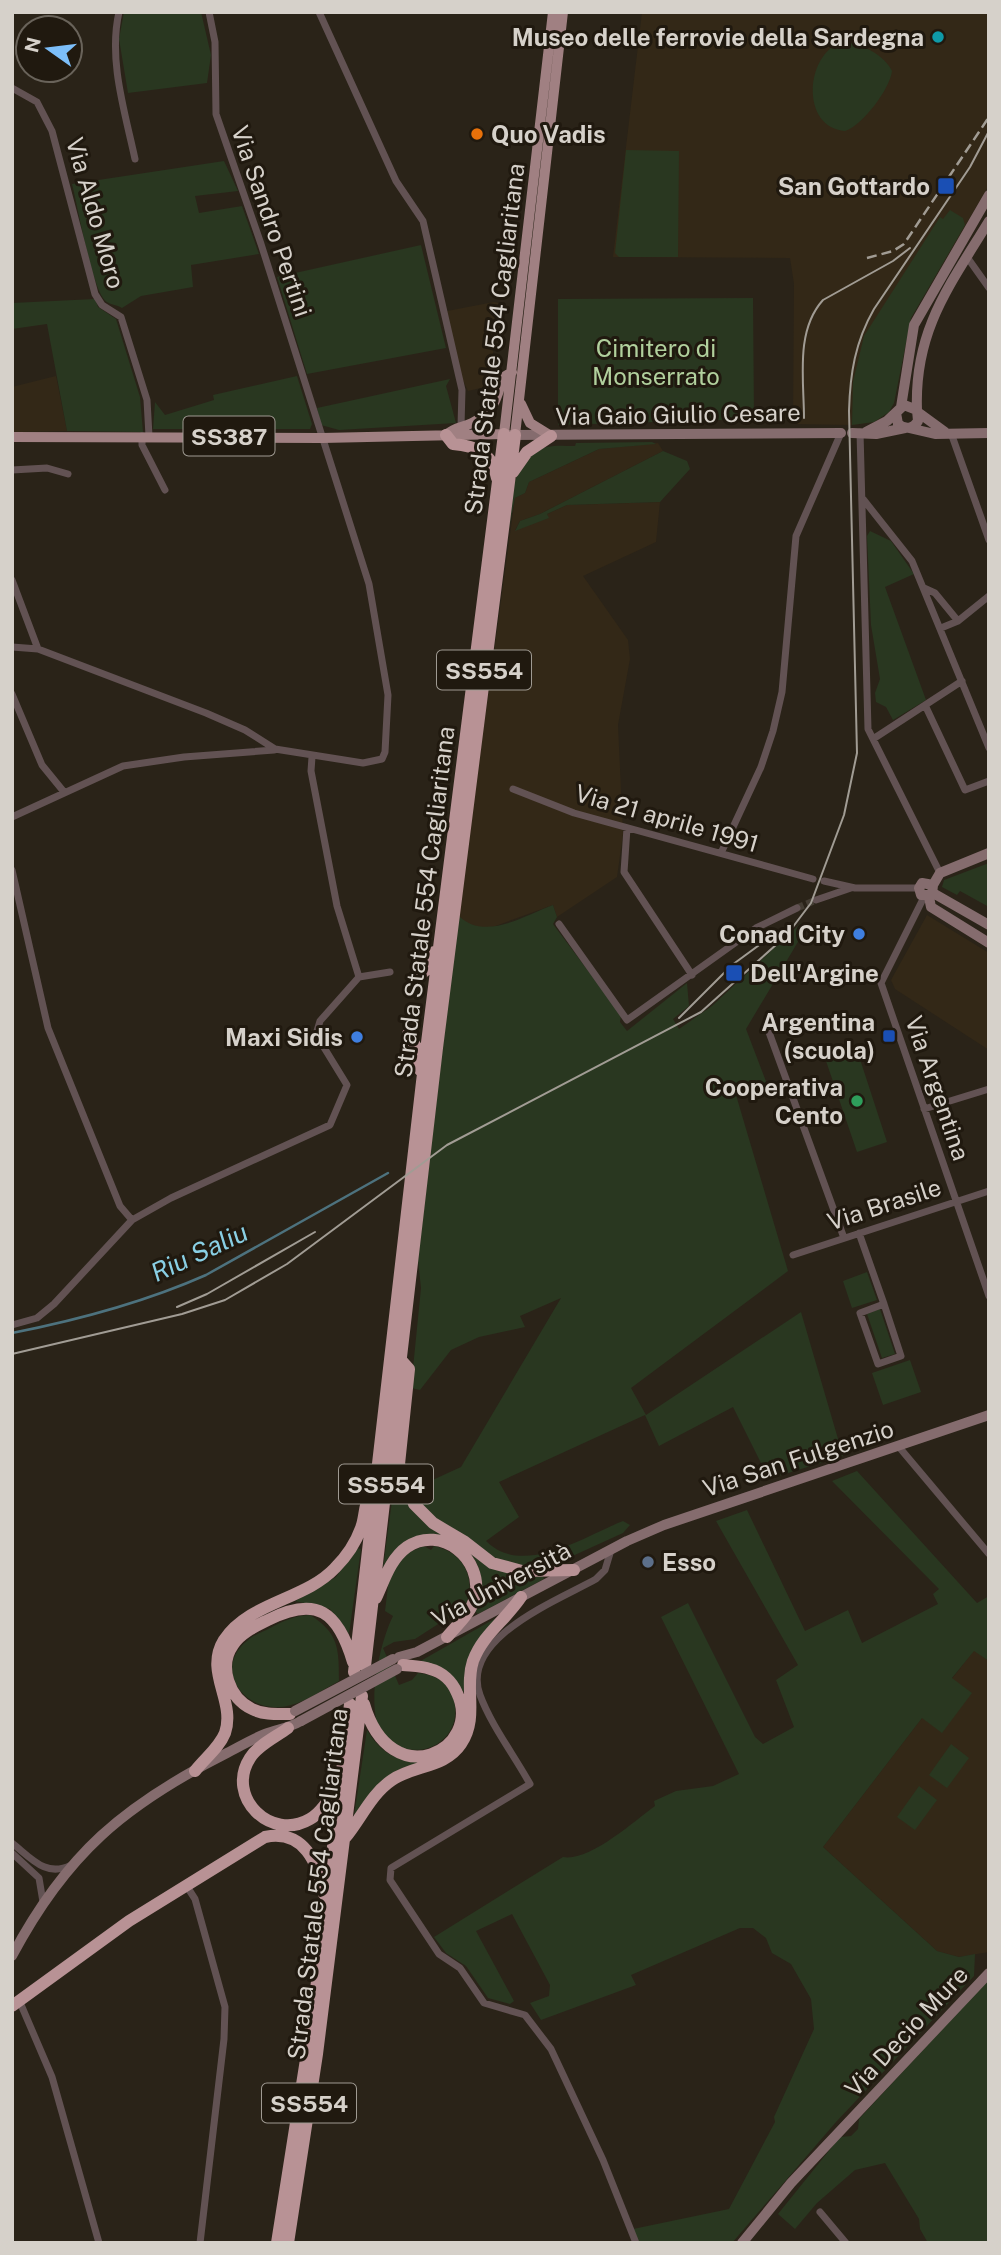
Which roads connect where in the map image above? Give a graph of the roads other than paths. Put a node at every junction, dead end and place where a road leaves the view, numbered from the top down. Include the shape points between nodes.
1 (119, 12) edge
2 (209, 12) edge
3 (319, 12) edge
4 (553, 12) edge
5 (563, 12) edge
6 (12, 88) edge
7 (135, 159) dead end
8 (989, 195) edge
9 (989, 221) edge
10 (967, 257) junction
11 (989, 288) edge
12 (512, 372) junction
13 (520, 394) junction
14 (898, 410) junction
15 (918, 412) junction
16 (461, 426) junction
17 (907, 428) junction
18 (948, 432) junction
19 (855, 433) junction
20 (989, 433) edge
21 (446, 435) junction
22 (510, 435) junction
23 (145, 436) junction
24 (551, 436) junction
25 (12, 437) edge
26 (322, 438) junction
27 (12, 470) edge
28 (68, 474) dead end
29 (510, 478) junction
30 (497, 485) junction
31 (165, 490) dead end
32 (863, 498) junction
33 (989, 540) edge
34 (12, 580) edge
35 (924, 588) junction
36 (989, 596) edge
37 (958, 621) junction
38 (941, 628) junction
39 (12, 646) edge
40 (38, 649) junction
41 (962, 681) junction
42 (12, 694) edge
43 (925, 705) junction
44 (873, 739) junction
45 (989, 748) edge
46 (275, 750) junction
47 (312, 757) junction
48 (989, 781) edge
49 (513, 789) dead end
50 (64, 792) junction
51 (12, 817) edge
52 (627, 828) junction
53 (720, 853) junction
54 (989, 853) edge
55 (12, 870) edge
56 (940, 873) junction
57 (813, 878) dead end
58 (824, 881) dead end
59 (855, 888) junction
60 (927, 892) junction
61 (816, 900) tunnel mouth
62 (797, 908) tunnel mouth
63 (559, 924) dead end
64 (989, 925) edge
65 (441, 936) junction
66 (989, 943) edge
67 (390, 972) dead end
68 (692, 975) junction
69 (359, 977) junction
70 (416, 978) dead end
71 (766, 1024) dead end
72 (408, 1034) dead end
73 (422, 1082) junction
74 (989, 1089) edge
75 (924, 1109) junction
76 (421, 1151) junction
77 (418, 1176) junction
78 (989, 1191) edge
79 (957, 1200) junction
80 (132, 1220) junction
81 (859, 1233) junction
82 (844, 1238) junction
83 (793, 1255) dead end
84 (989, 1296) edge
85 (884, 1304) junction
86 (12, 1325) edge
87 (401, 1360) junction
88 (989, 1415) edge
89 (900, 1447) junction
90 (377, 1489) junction
91 (622, 1544) joint
92 (608, 1552) junction
93 (989, 1554) edge
94 (574, 1570) junction
95 (520, 1597) junction
96 (372, 1608) junction
97 (447, 1637) junction
98 (399, 1663) junction
99 (358, 1669) junction
100 (358, 1699) junction
101 (295, 1715) junction
102 (288, 1728) junction
103 (266, 1734) junction
104 (195, 1770) junction
105 (342, 1777) junction
106 (345, 1838) junction
107 (12, 1843) edge
108 (12, 1853) edge
109 (73, 1864) junction
110 (186, 1885) junction
111 (43, 1902) junction
112 (327, 1905) junction
113 (12, 1956) edge
114 (989, 1973) edge
115 (16, 2003) edge
116 (820, 2212) dead end
117 (99, 2243) edge
118 (200, 2243) edge
119 (277, 2243) edge
120 (288, 2243) edge
121 (636, 2243) edge
122 (741, 2243) edge
123 (846, 2243) edge

1 - 7 street via 114,37 117,66
2 - 26 street, Via Sandro Pertini via 215,42 216,114
3 - 16 street via 396,181 423,221 461,390
4 - 12 main road, Strada Statale 554 Cagliaritana / SS554
5 - 13 main road, Strada Statale 554 Cagliaritana / SS554
6 - 23 street, Via Aldo Moro via 37,102 52,131 96,294 121,317 147,400
8 - 14 main road via 914,325
9 - 10 main road
10 - 11 street
10 - 15 main road via 925,334
12 - 16 main road via 502,378 488,412
12 - 22 main road, Strada Statale 554 Cagliaritana / SS554
13 - 22 main road, Strada Statale 554 Cagliaritana / SS554
13 - 24 main road via 526,418
14 - 15 main road via 908,405
14 - 17 main road via 898,424
14 - 19 main road
15 - 17 main road via 916,424
15 - 18 main road via 934,427
16 - 21 main road
17 - 18 main road, Via Gaio Giulio Cesare
17 - 19 main road, Via Gaio Giulio Cesare
18 - 20 main road, Via Gaio Giulio Cesare
18 - 33 street
19 - 24 main road, Via Gaio Giulio Cesare
19 - 32 street
19 - 53 street via 796,536 782,692 773,731
21 - 22 main road, SS387
21 - 26 main road, SS387
21 - 30 highway via 453,444 476,447 486,455 496,472
22 - 24 main road, Via Gaio Giulio Cesare
22 - 29 highway, Strada Statale 554 Cagliaritana / SS554
22 - 30 highway, Strada Statale 554 Cagliaritana / SS554
23 - 25 main road, SS387
23 - 26 main road, SS387
23 - 31 street, Via Aldo Moro via 142,445
24 - 29 highway via 527,452
26 - 47 street, Via Sandro Pertini via 369,584 388,695 382,759 362,763
27 - 28 street via 47,468
29 - 76 highway, Strada Statale 554 Cagliaritana / SS554
30 - 65 highway, Strada Statale 554 Cagliaritana / SS554
32 - 35 street via 912,561
32 - 44 street via 867,718
34 - 40 street
35 - 37 street via 935,593
35 - 38 street
36 - 37 street
37 - 38 street
38 - 41 street
39 - 40 street
40 - 46 street via 206,713
41 - 43 street
41 - 45 street
42 - 50 street via 42,765
43 - 44 street
43 - 48 street via 965,790
44 - 56 street
46 - 47 street
46 - 50 street via 122,766
47 - 69 street via 337,906
49 - 52 street, Via 21 aprile 1991
50 - 51 street
52 - 53 street, Via 21 aprile 1991
52 - 68 street via 624,872
53 - 57 street, Via 21 aprile 1991
54 - 56 main road
55 - 80 street via 48,1028 120,1206
56 - 60 main road
58 - 59 street
59 - 60 street
59 - 61 street
60 - 64 main road
60 - 66 main road via 931,907
60 - 75 street, Via Argentina via 881,983
62 - 68 street via 757,928
63 - 68 street via 627,1020
65 - 70 highway via 427,969
65 - 73 highway, Strada Statale 554 Cagliaritana / SS554
67 - 69 street
69 - 80 street via 320,1021 317,1031 347,1086 330,1125
71 - 82 street
72 - 73 highway via 416,1047
73 - 76 highway, Strada Statale 554 Cagliaritana / SS554
74 - 75 street
75 - 79 street, Via Argentina
76 - 77 highway, Strada Statale 554 Cagliaritana / SS554
77 - 87 highway, Strada Statale 554 Cagliaritana / SS554
77 - 90 highway, Strada Statale 554 Cagliaritana / SS554
78 - 79 street, Via Brasile
79 - 81 street, Via Brasile
79 - 84 street, Via Argentina
80 - 86 street via 54,1304 37,1318
81 - 82 street, Via Brasile
81 - 85 street
82 - 83 street, Via Brasile
85 - 85 street via 860,1313 878,1364 901,1356
87 - 94 highway via 409,1369 399,1464 414,1504 432,1523 492,1563 522,1571
87 - 96 highway, Strada Statale 554 Cagliaritana / SS554
88 - 89 main road, Via San Fulgenzio
89 - 91 main road, Via San Fulgenzio via 688,1517
89 - 93 street
90 - 99 highway, Strada Statale 554 Cagliaritana / SS554
90 - 104 highway via 367,1499 353,1545 335,1568 320,1581 252,1616 224,1641 216,1664 227,1724 218,1745
91 - 92 main road, Via Università
92 - 94 main road, Via Università
92 - 121 street via 605,1570 596,1579 494,1639 484,1654 479,1693 530,1784 389,1873 439,1954 460,1968 484,2003 525,2015 551,2049
94 - 95 main road, Via Università
95 - 97 main road, Via Università
95 - 106 highway via 489,1631 472,1664 470,1724 460,1747 435,1764 390,1781
96 - 97 highway via 395,1558 408,1546 427,1540 446,1542 460,1549 476,1579 475,1598
96 - 99 highway, Strada Statale 554 Cagliaritana / SS554
97 - 98 main road, Via Università
98 - 100 highway via 437,1672 457,1692 462,1716 459,1730 441,1751 409,1756 393,1752 374,1731
98 - 101 main road, Via Università, bridge
99 - 101 highway via 341,1629 314,1608 292,1608 241,1636 232,1645 226,1667 232,1690 252,1709
100 - 105 highway, Strada Statale 554 Cagliaritana / SS554
100 - 106 highway, Strada Statale 554 Cagliaritana / SS554
101 - 102 main road, Via Università
101 - 103 main road, Via Università
102 - 103 main road, Via Università
102 - 105 highway via 257,1749 246,1764 244,1793 254,1812 278,1825 302,1822 318,1812
103 - 104 main road, Via Università
104 - 109 main road, Via Università via 137,1804
105 - 112 highway, Strada Statale 554 Cagliaritana / SS554
106 - 120 highway, Strada Statale 554 Cagliaritana / SS554
107 - 109 street via 52,1871
108 - 111 street via 39,1878
109 - 111 main road, Via Università
110 - 112 highway via 253,1842 277,1836 302,1845 315,1858
110 - 115 highway
110 - 118 street via 195,1899 225,2007
111 - 113 main road, Via Università
112 - 119 highway, Strada Statale 554 Cagliaritana / SS554
114 - 122 main road, Via Decio Mure via 791,2183
115 - 117 street via 52,2077
116 - 123 street

